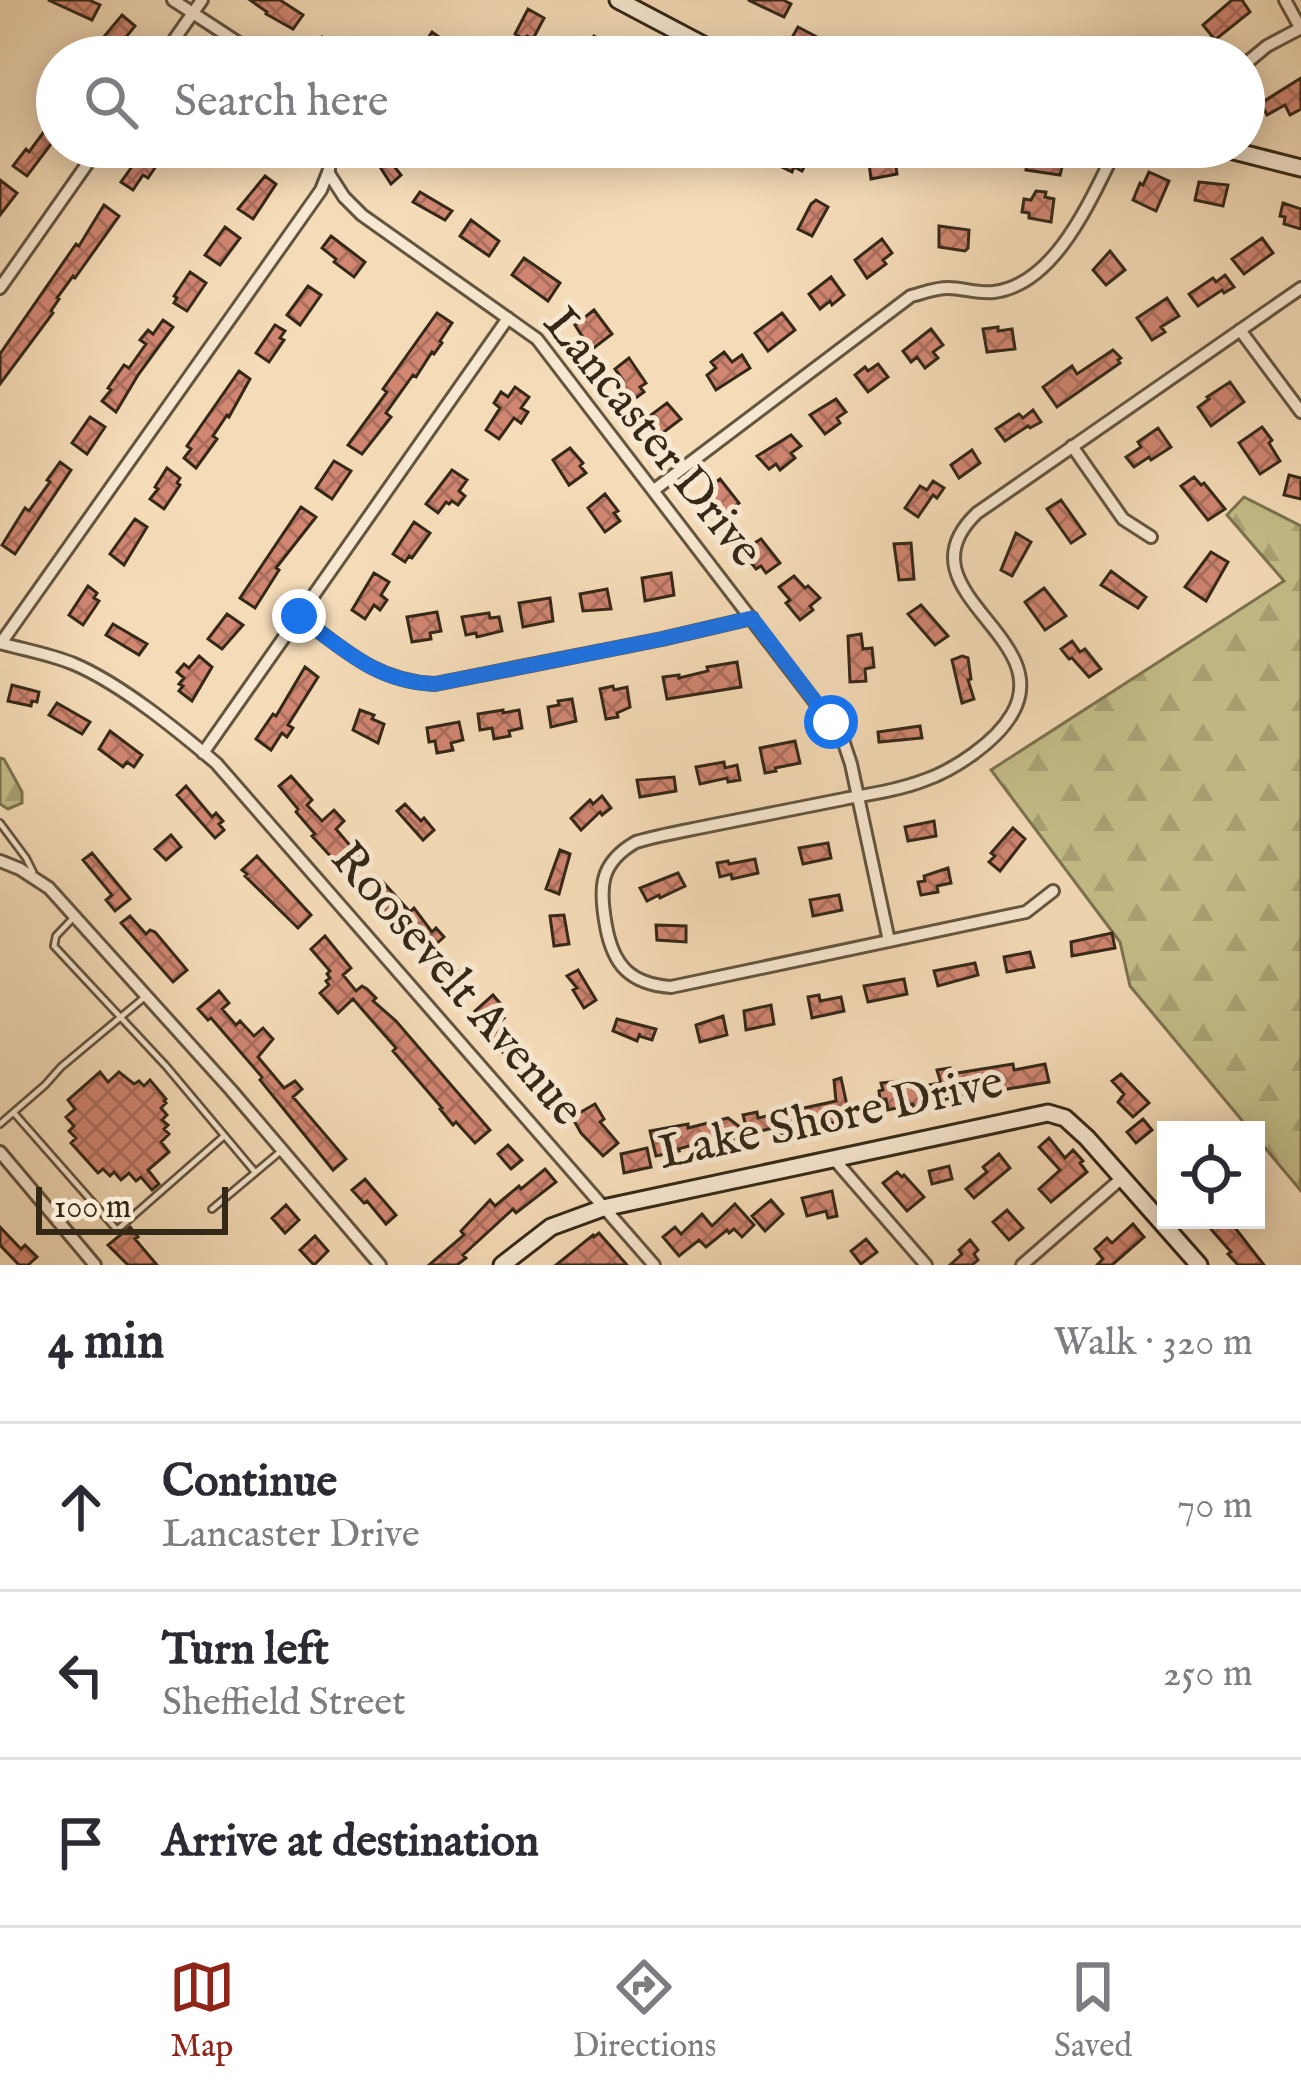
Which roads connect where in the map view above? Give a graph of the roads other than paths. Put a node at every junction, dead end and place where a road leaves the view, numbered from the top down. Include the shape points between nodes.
1 (173, 0) edge
2 (202, 0) edge
3 (618, 0) edge
4 (1285, 0) edge
5 (194, 11) junction
6 (1301, 28) edge
7 (177, 36) edge
8 (230, 36) edge
9 (686, 36) edge
10 (1265, 48) edge
11 (1265, 159) edge
12 (84, 168) edge
13 (328, 168) edge
14 (1107, 168) edge
15 (1301, 169) edge
16 (328, 172) junction
17 (0, 288) edge
18 (1301, 288) edge
19 (508, 318) junction
20 (1240, 330) junction
21 (1301, 412) edge
22 (1072, 446) junction
23 (654, 490) junction
24 (1150, 537) dead end
25 (299, 616) junction
26 (752, 618) junction
27 (1, 643) edge
28 (203, 753) junction
29 (858, 796) junction
30 (0, 823) edge
31 (0, 861) edge
32 (36, 878) junction
33 (1053, 891) dead end
34 (74, 916) junction
35 (889, 941) junction
36 (146, 996) junction
37 (120, 1016) junction
38 (14, 1113) junction
39 (0, 1124) edge
40 (224, 1136) junction
41 (281, 1150) junction
42 (0, 1152) edge
43 (832, 1158) junction
44 (255, 1172) junction
45 (1122, 1178) junction
46 (602, 1208) junction
47 (212, 1209) dead end
48 (95, 1265) edge
49 (380, 1265) edge
50 (502, 1265) edge
51 (654, 1265) edge
52 (926, 1265) edge
53 (1022, 1265) edge
54 (1199, 1265) edge

1 - 5 street
2 - 5 street
3 - 9 street
4 - 6 street
5 - 7 street
5 - 8 street
6 - 10 street
11 - 15 street
12 - 17 street
13 - 16 street
14 - 23 street via 1078,226 1027,279 991,292 949,288 911,296
16 - 19 street, Lancaster Drive via 362,215
16 - 27 street
18 - 20 street
19 - 23 street, Lancaster Drive via 537,339
19 - 25 street
20 - 21 street
20 - 22 street
22 - 24 street via 1123,519
22 - 29 street via 977,513 955,546 962,589 1017,665 1013,713 949,770
23 - 26 street, Lancaster Drive
25 - 26 street via 383,675 435,684
25 - 28 street
26 - 29 street, Lancaster Drive via 843,740
27 - 28 street, Roosevelt Avenue via 99,677
28 - 46 street, Roosevelt Avenue
29 - 35 street, Lancaster Drive
29 - 35 street via 630,845 601,889 609,944 629,974 670,987
30 - 32 lane
31 - 32 street
32 - 34 street
33 - 35 street via 1026,912
34 - 36 street
34 - 37 lane via 54,946
36 - 37 lane
36 - 41 street
37 - 38 lane
37 - 40 lane
38 - 39 lane
38 - 40 lane via 117,1230
40 - 44 lane
41 - 44 lane
41 - 49 street
42 - 48 street
43 - 45 street, Lake Shore Drive via 1048,1113 1065,1118
43 - 46 street, Lake Shore Drive
43 - 52 street
44 - 47 lane
45 - 53 street
45 - 54 street, Lake Shore Drive
46 - 50 street, Lake Shore Drive via 551,1226
46 - 51 street, Roosevelt Avenue

